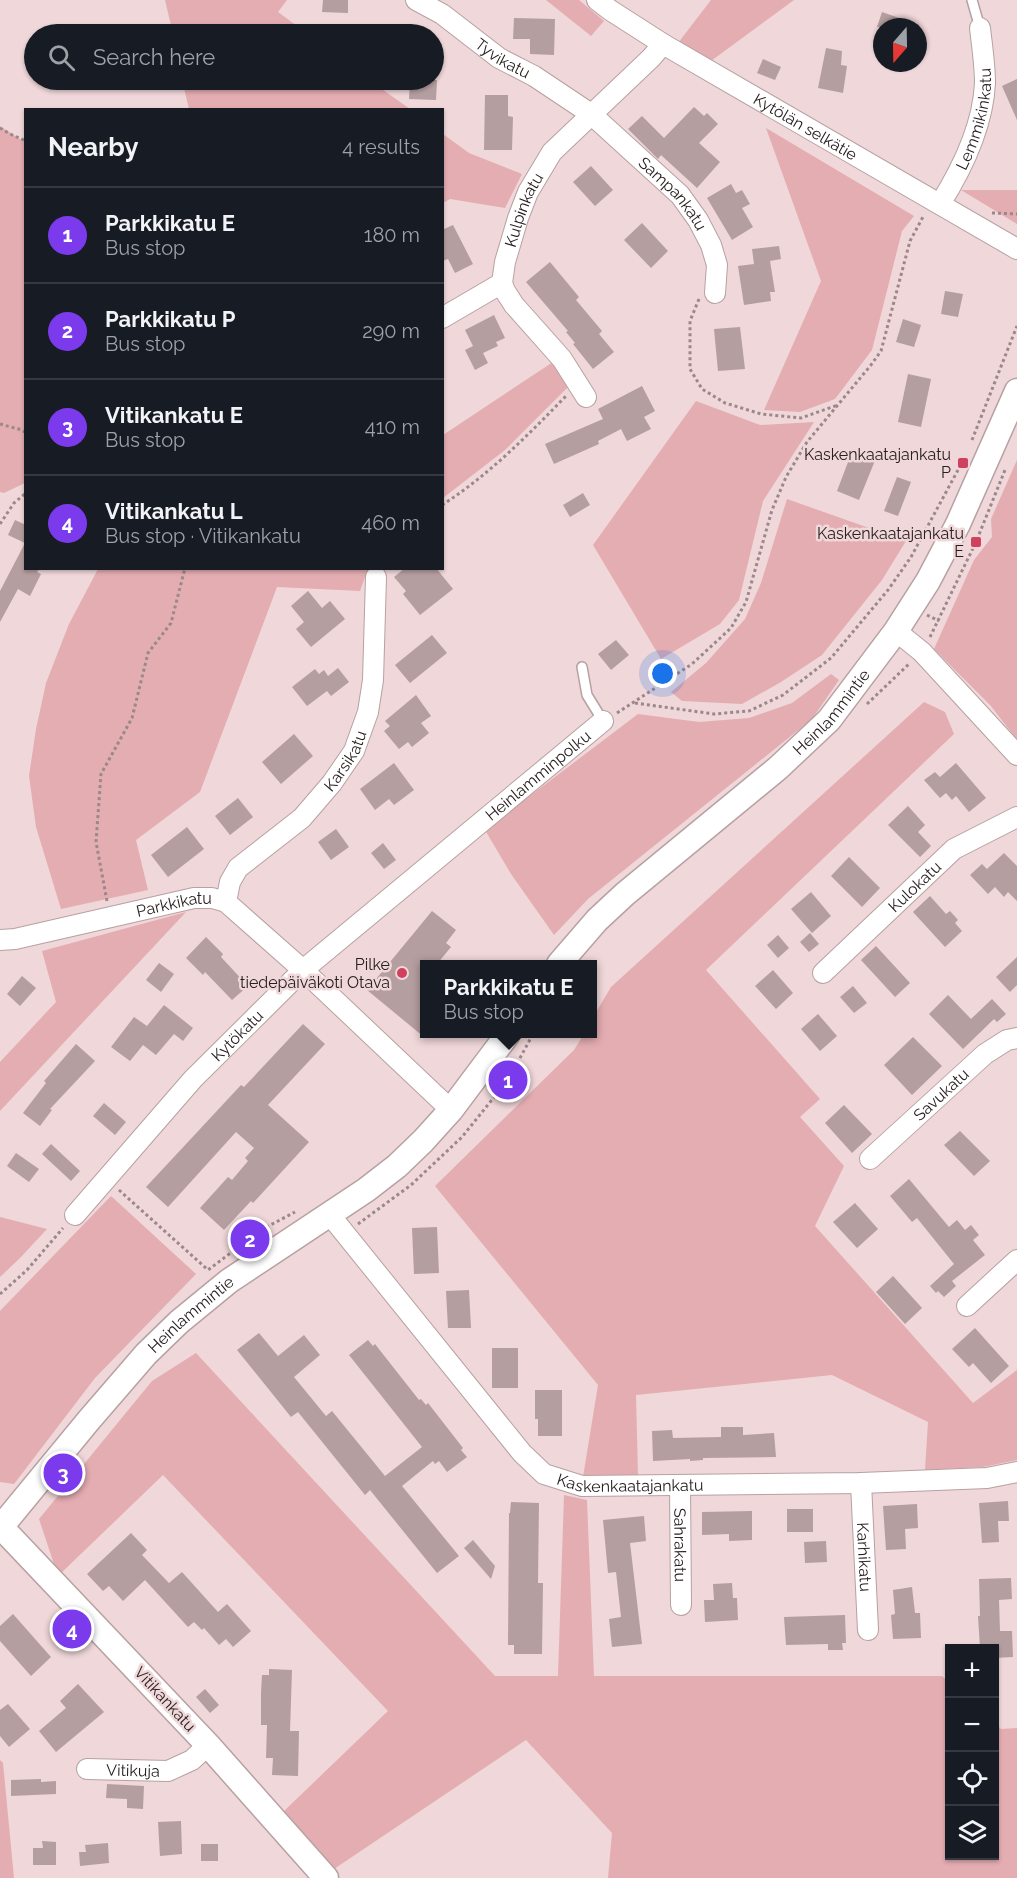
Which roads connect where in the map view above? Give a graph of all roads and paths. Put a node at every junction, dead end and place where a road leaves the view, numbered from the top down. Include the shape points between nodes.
1 (416, 0) edge
2 (597, 0) edge
3 (972, 0) edge
4 (980, 28) joint
5 (663, 45) junction
6 (591, 114) junction
7 (0, 128) edge
8 (24, 140) edge
9 (933, 208) junction
10 (991, 213) dead end
11 (1017, 214) edge
12 (1017, 249) edge
13 (502, 283) junction
14 (715, 293) joint
15 (444, 317) edge
16 (1017, 326) edge
17 (582, 390) joint
18 (1017, 391) edge
19 (839, 405) junction
20 (0, 424) edge
21 (24, 432) edge
22 (971, 442) dead end
23 (963, 463) dead end
24 (24, 495) edge
25 (444, 504) edge
26 (0, 524) edge
27 (184, 570) edge
28 (376, 577) dead end
29 (896, 631) junction
30 (582, 667) dead end
31 (634, 703) junction
32 (603, 721) junction
33 (1017, 755) edge
34 (1017, 817) edge
35 (472, 829) joint
36 (226, 902) junction
37 (111, 917) junction
38 (0, 940) edge
39 (562, 960) edge
40 (303, 970) junction
41 (823, 973) dead end
42 (505, 1038) edge
43 (531, 1038) edge
44 (1017, 1038) edge
45 (465, 1090) junction
46 (487, 1107) junction
47 (451, 1110) junction
48 (870, 1159) dead end
49 (106, 1179) junction
50 (303, 1207) dead end
51 (75, 1215) joint
52 (330, 1215) junction
53 (345, 1234) junction
54 (1017, 1260) edge
55 (0, 1294) edge
56 (967, 1306) dead end
57 (1017, 1472) edge
58 (861, 1483) junction
59 (680, 1485) junction
60 (1, 1526) edge
61 (681, 1605) dead end
62 (868, 1630) dead end
63 (208, 1745) junction
64 (87, 1769) dead end
65 (326, 1878) edge

1 - 6 street, Tyvikatu via 442,14 499,58
2 - 5 street, Kytölän selkätie
3 - 4 lane
4 - 9 street, Lemmikinkatu via 985,84 978,125 961,166
5 - 6 street, Kulpinkatu
5 - 9 street, Kytölän selkätie
6 - 13 street, Kulpinkatu via 552,152 528,192
6 - 14 street, Sampankatu via 680,195 698,220 717,266
7 - 8 path
9 - 12 street, Kytölän selkätie
9 - 19 path via 910,241 880,351
10 - 11 path
13 - 15 street
13 - 17 street via 514,305 562,359
14 - 19 path via 698,299 690,321 690,369 702,389 725,404 761,414 801,418
16 - 22 path
17 - 25 path
18 - 29 street, Heinlammintie via 958,524
19 - 31 path via 807,442 786,477 772,510 746,602 731,628 692,663
20 - 21 path
23 - 31 path via 911,557 888,590 831,658 783,695 749,711 714,714
24 - 26 path
27 - 37 path via 171,623 148,654 132,718 101,774 96,842
28 - 36 street, Karsikatu via 374,680 354,751 302,818 238,868
29 - 33 street via 922,652
29 - 39 street, Heinlammintie via 829,720 778,768 625,894
30 - 32 lane via 587,695
31 - 32 path
32 - 35 street, Heinlamminpolku
34 - 41 street, Kulokatu via 954,849
35 - 40 street, Kytökatu
36 - 37 street, Parkkikatu via 194,898
36 - 40 street, Parkkikatu
37 - 38 street, Parkkikatu
40 - 47 street, Parkkikatu
40 - 49 street, Kytökatu via 193,1078
42 - 45 street, Heinlammintie
43 - 46 path via 508,1080
44 - 48 street, Savukatu via 985,1054
45 - 46 path
45 - 47 street, Heinlammintie
46 - 53 path via 462,1137 411,1185
47 - 52 street, Heinlammintie via 397,1166
49 - 50 path via 208,1270 261,1230
49 - 51 street, Kytökatu
51 - 55 path via 27,1270
52 - 53 street, Kaskenkaatajankatu
52 - 60 street, Heinlammintie via 229,1281 179,1322 146,1354
53 - 59 street, Kaskenkaatajankatu via 522,1453 544,1474 582,1486
54 - 56 street
57 - 58 street, Kaskenkaatajankatu via 987,1478
58 - 59 street, Kaskenkaatajankatu
58 - 62 street, Karhikatu
59 - 61 street, Sahrakatu
60 - 63 street, Vitikankatu
63 - 64 street, Vitikuja via 192,1760 168,1771
63 - 65 street, Vitikankatu

